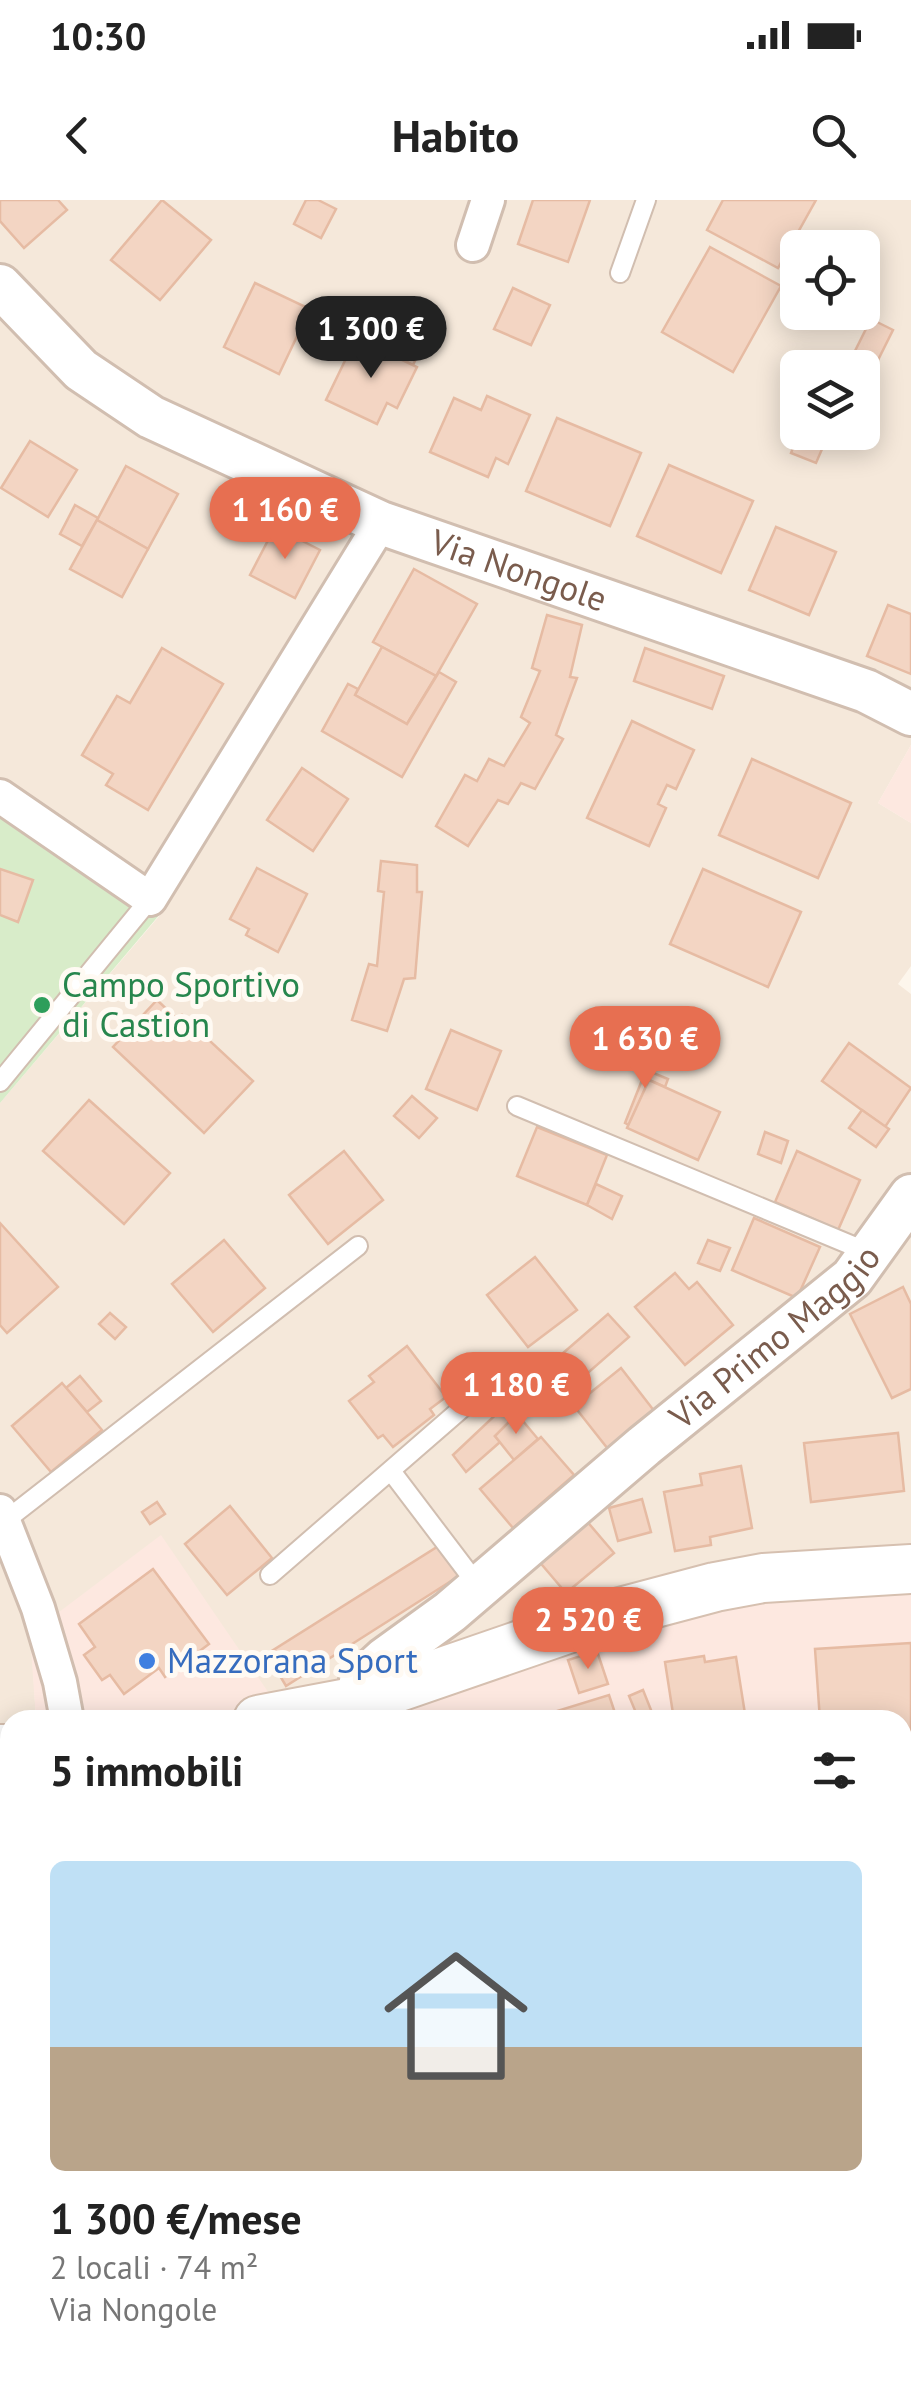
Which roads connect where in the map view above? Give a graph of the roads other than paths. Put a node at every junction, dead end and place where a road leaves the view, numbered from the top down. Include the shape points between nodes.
1 (488, 200) edge
2 (646, 200) edge
3 (473, 245) dead end
4 (620, 273) dead end
5 (0, 286) edge
6 (381, 523) junction
7 (911, 714) edge
8 (0, 796) edge
9 (150, 899) junction
10 (0, 1082) edge
11 (517, 1106) dead end
12 (911, 1196) edge
13 (358, 1246) dead end
14 (870, 1253) junction
15 (505, 1371) dead end
16 (391, 1471) junction
17 (3, 1516) edge
18 (911, 1569) edge
19 (270, 1574) dead end
20 (479, 1587) junction
21 (65, 1710) edge
22 (358, 1710) edge
23 (360, 1710) edge

1 - 3 street
2 - 4 lane
5 - 6 street, Via Nongole via 68,359 115,396
6 - 7 street, Via Nongole via 866,691
6 - 9 street
8 - 9 street
9 - 10 lane
11 - 14 lane
12 - 14 street, Via Primo Maggio
13 - 17 lane
14 - 20 street, Via Primo Maggio via 852,1278
15 - 16 lane
16 - 19 lane
16 - 20 lane
17 - 21 street
18 - 23 main road via 763,1578 659,1600 472,1660
20 - 22 street, Via Primo Maggio via 361,1682

